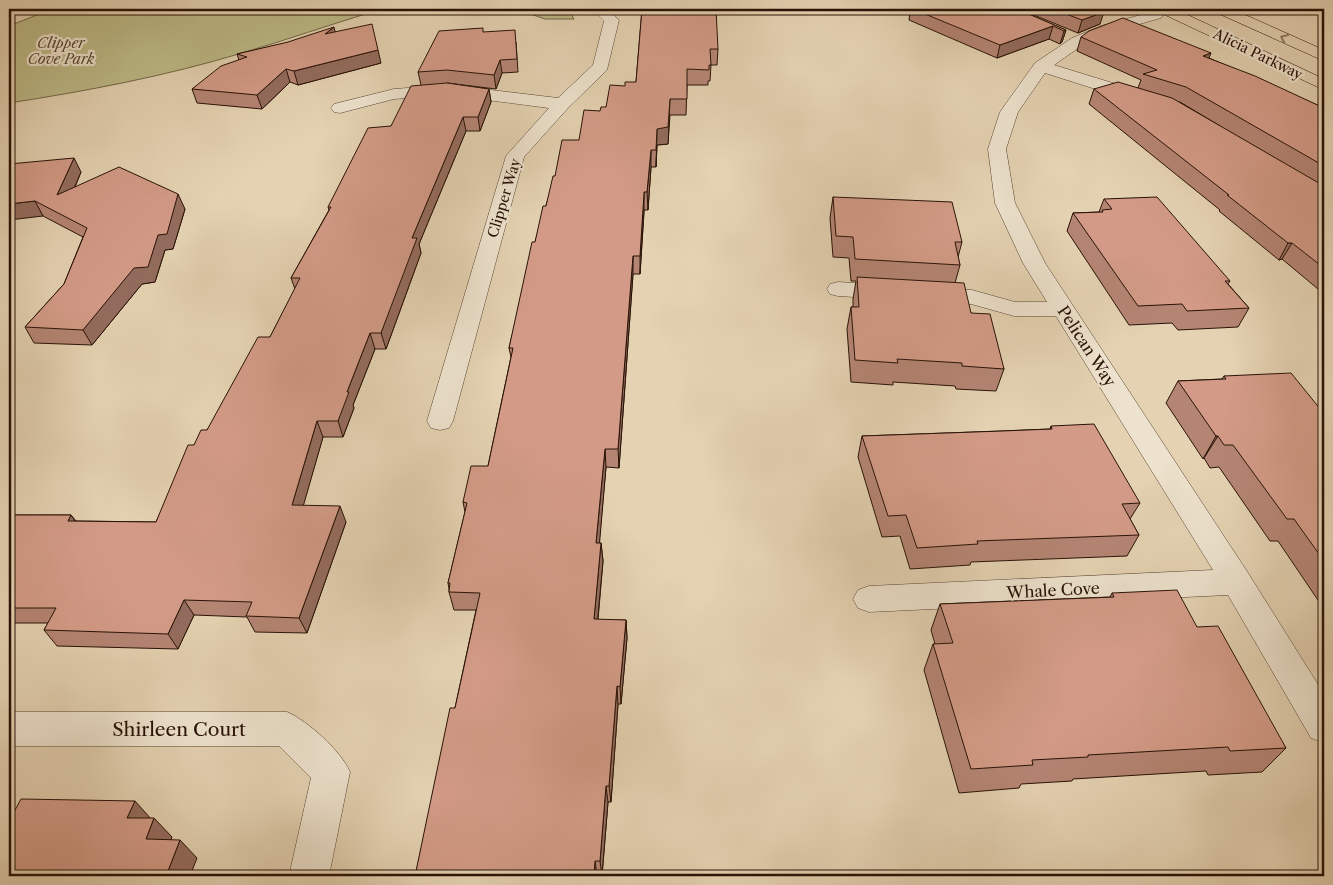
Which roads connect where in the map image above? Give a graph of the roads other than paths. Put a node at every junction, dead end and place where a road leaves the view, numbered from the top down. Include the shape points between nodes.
1 (600, 9) edge
2 (1160, 9) edge
3 (1166, 9) edge
4 (1220, 9) edge
5 (1243, 19) junction
6 (1324, 56) edge
7 (1041, 66) junction
8 (1324, 85) edge
9 (1154, 102) edge
10 (562, 104) junction
11 (340, 108) dead end
12 (838, 289) dead end
13 (1063, 309) junction
14 (440, 421) dead end
15 (1237, 582) junction
16 (869, 599) dead end
17 (1324, 726) edge
18 (9, 729) edge
19 (308, 876) edge

1 - 10 street, Clipper Way via 612,20 601,67
2 - 7 street, Pelican Way via 1156,15 1069,38
3 - 5 main road via 1214,20
3 - 8 main road, Alicia Parkway
4 - 5 main road, Alicia Parkway
6 -> 5 main road, Alicia Parkway
7 - 9 street
7 - 13 street, Pelican Way via 1009,112 997,149 1005,203 1034,263
10 - 11 street via 449,90 394,94
10 - 14 street, Clipper Way via 515,156
12 - 13 street via 972,297 1014,309
13 - 15 street, Pelican Way
15 - 16 street, Whale Cove
15 - 17 street, Pelican Way
18 - 19 street, Shirleen Court via 287,729 332,772

